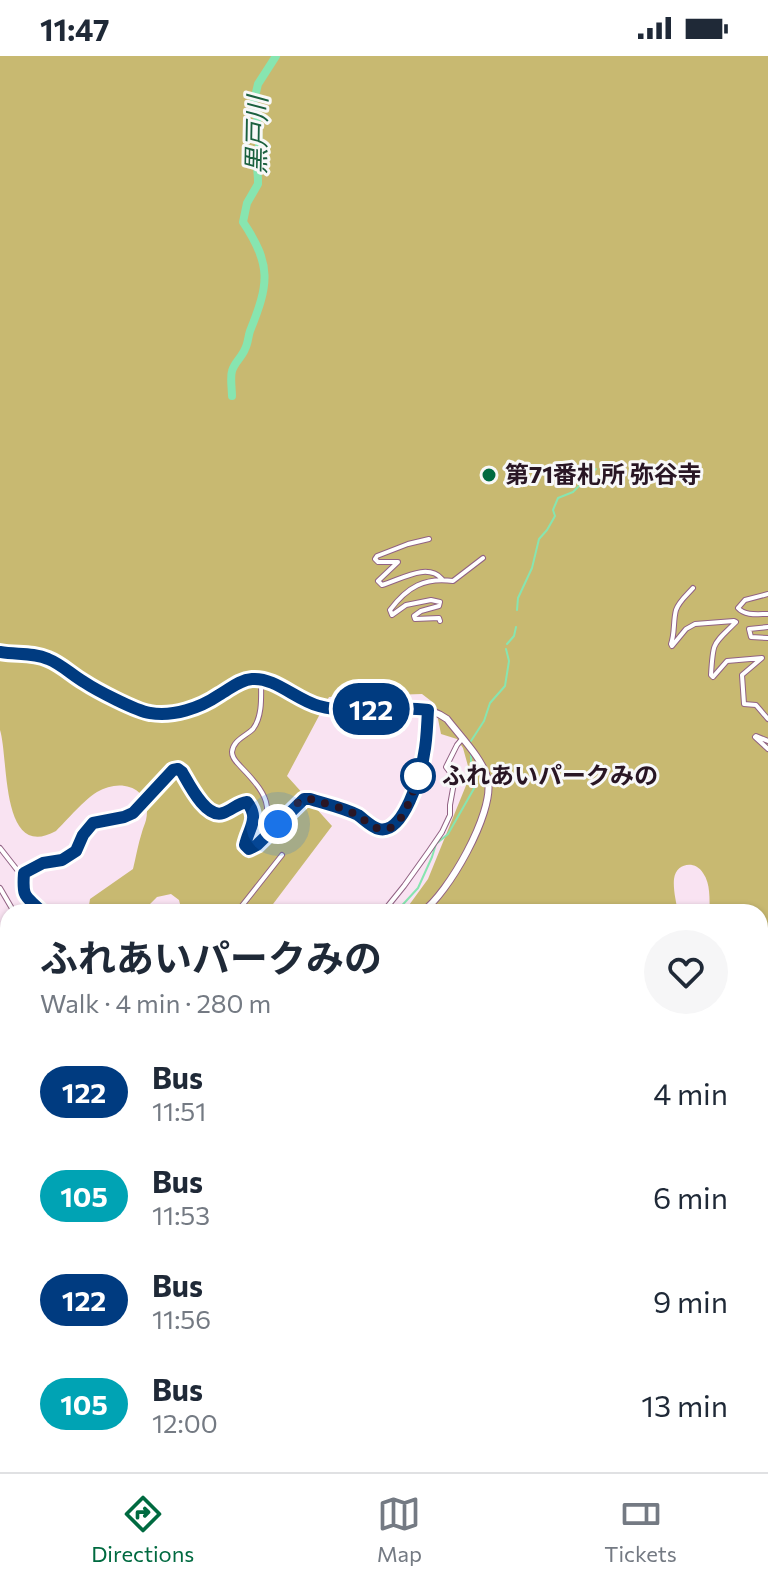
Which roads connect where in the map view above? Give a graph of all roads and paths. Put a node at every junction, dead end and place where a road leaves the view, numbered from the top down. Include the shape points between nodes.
1 (429, 539) dead end
2 (483, 558) dead end
3 (442, 579) junction
4 (693, 588) dead end
5 (768, 594) edge
6 (768, 614) edge
7 (440, 621) dead end
8 (768, 627) edge
9 (768, 638) edge
10 (0, 652) edge
11 (261, 680) junction
12 (428, 710) junction
13 (768, 719) edge
14 (463, 739) junction
15 (768, 741) edge
16 (768, 749) edge
17 (247, 847) junction
18 (0, 848) edge
19 (282, 855) dead end
20 (24, 873) junction
21 (31, 904) edge
22 (243, 904) edge
23 (389, 904) edge
24 (430, 904) edge
25 (768, 1427) edge
26 (768, 1441) edge

1 - 3 street via 377,556 378,562 398,562 378,581 382,585 429,572
2 - 3 street via 453,581
3 - 7 street via 410,589 390,610 392,615 406,605 435,600 439,606 414,616
4 - 13 street via 676,612 672,646 695,624 736,622 718,638 711,675 727,661 762,658 742,675 742,686 744,704 756,705
5 - 6 street via 745,600 738,608
8 - 9 street via 748,632 754,638
10 - 11 street via 45,657 86,684 151,713 176,713 236,684
11 - 12 street via 323,708
11 - 17 street via 257,720 232,751 267,804 264,826
12 - 14 street via 447,719
12 - 17 street via 419,774 408,805 390,829 304,799 257,845
14 - 23 street via 446,767 454,783 450,815
14 - 24 street via 484,768 487,804 453,877
15 - 16 street via 755,737
17 - 20 street via 254,816 247,802 214,813 178,769 163,778 133,813 93,823 76,851
18 - 20 street
19 - 22 street
20 - 21 street via 23,890
25 - 26 street

